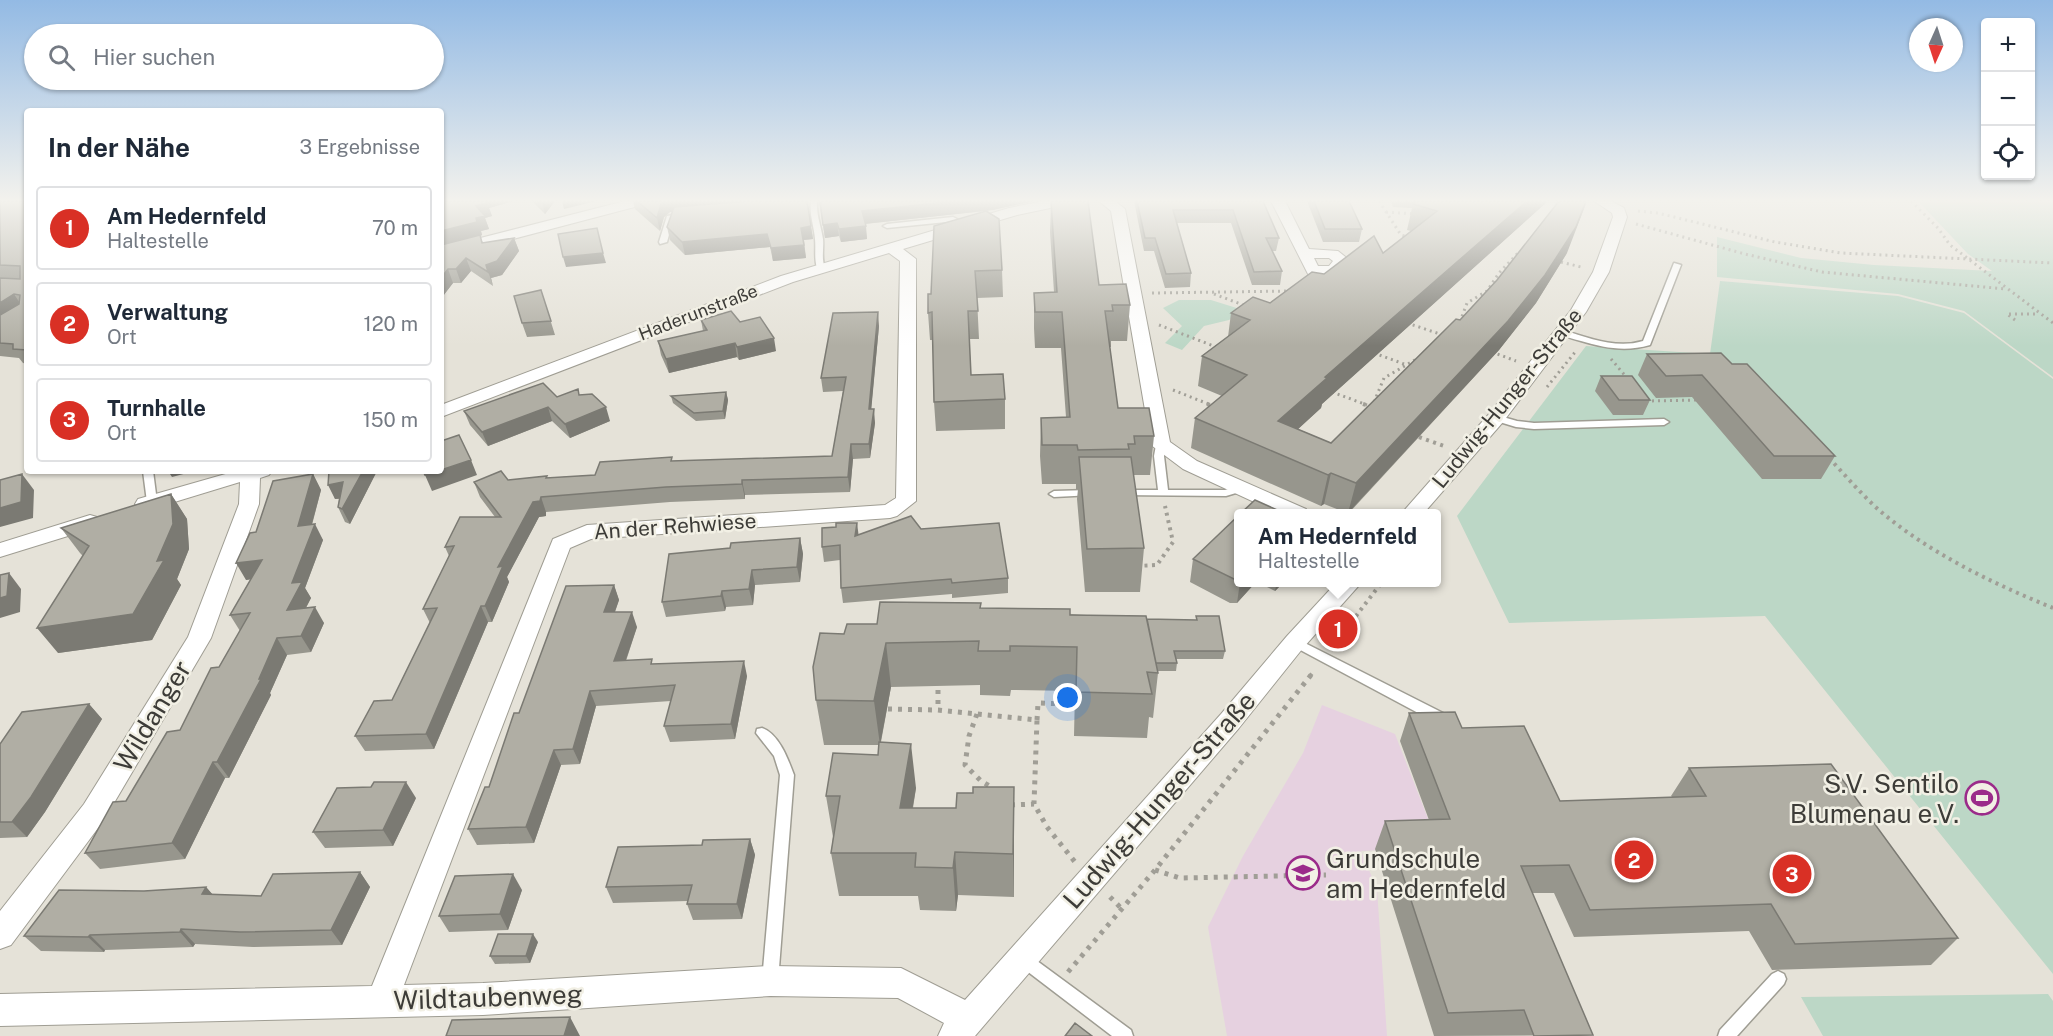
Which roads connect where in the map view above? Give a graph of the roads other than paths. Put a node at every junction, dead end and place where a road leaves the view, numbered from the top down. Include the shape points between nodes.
1 (818, 249) edge
2 (860, 249) edge
3 (900, 249) edge
4 (1126, 249) edge
5 (1302, 249) edge
6 (1609, 249) edge
7 (1304, 253) dead end
8 (1677, 265) dead end
9 (821, 268) junction
10 (1563, 333) junction
11 (444, 410) edge
12 (1496, 418) junction
13 (1664, 422) road end
14 (1161, 446) junction
15 (148, 474) edge
16 (247, 474) edge
17 (255, 474) edge
18 (1242, 488) junction
19 (1163, 493) junction
20 (1054, 494) dead end
21 (152, 502) junction
22 (130, 509) edge
23 (1290, 509) edge
24 (1415, 509) edge
25 (108, 516) edge
26 (0, 550) edge
27 (1345, 587) edge
28 (1295, 642) junction
29 (1449, 722) edge
30 (762, 733) dead end
31 (0, 935) edge
32 (1021, 958) junction
33 (1778, 979) dead end
34 (770, 981) junction
35 (382, 1001) junction
36 (0, 1010) edge
37 (960, 1027) edge
38 (1125, 1036) edge
39 (1726, 1036) edge

1 - 9 lane
2 - 9 street, Haderunstraße
3 - 35 street, An der Rehwiese via 908,259 906,501 890,511 587,532 561,544
4 - 14 street
5 - 7 street
6 - 10 street, Ludwig-Hunger-Straße via 1592,290
8 - 10 lane via 1647,343 1622,346
9 - 11 street, Haderunstraße
10 - 12 street, Ludwig-Hunger-Straße
12 - 13 lane via 1534,426
12 - 24 street, Ludwig-Hunger-Straße
14 - 18 street via 1190,465
14 - 19 lane
15 - 21 lane
16 - 21 street
17 - 31 street, Wildanger via 249,504 199,638 93,812
18 - 19 lane via 1227,492
18 - 23 street
19 - 20 lane
21 - 22 street
25 - 26 street
27 - 28 street, Ludwig-Hunger-Straße
28 - 29 lane
28 - 32 street, Ludwig-Hunger-Straße
30 - 34 lane via 780,754 787,775
32 - 37 street, Ludwig-Hunger-Straße
32 - 38 lane
33 - 39 lane
34 - 35 street, Wildtaubenweg via 483,999
34 - 37 street, Wildtaubenweg via 901,983
35 - 36 street, Wildtaubenweg

